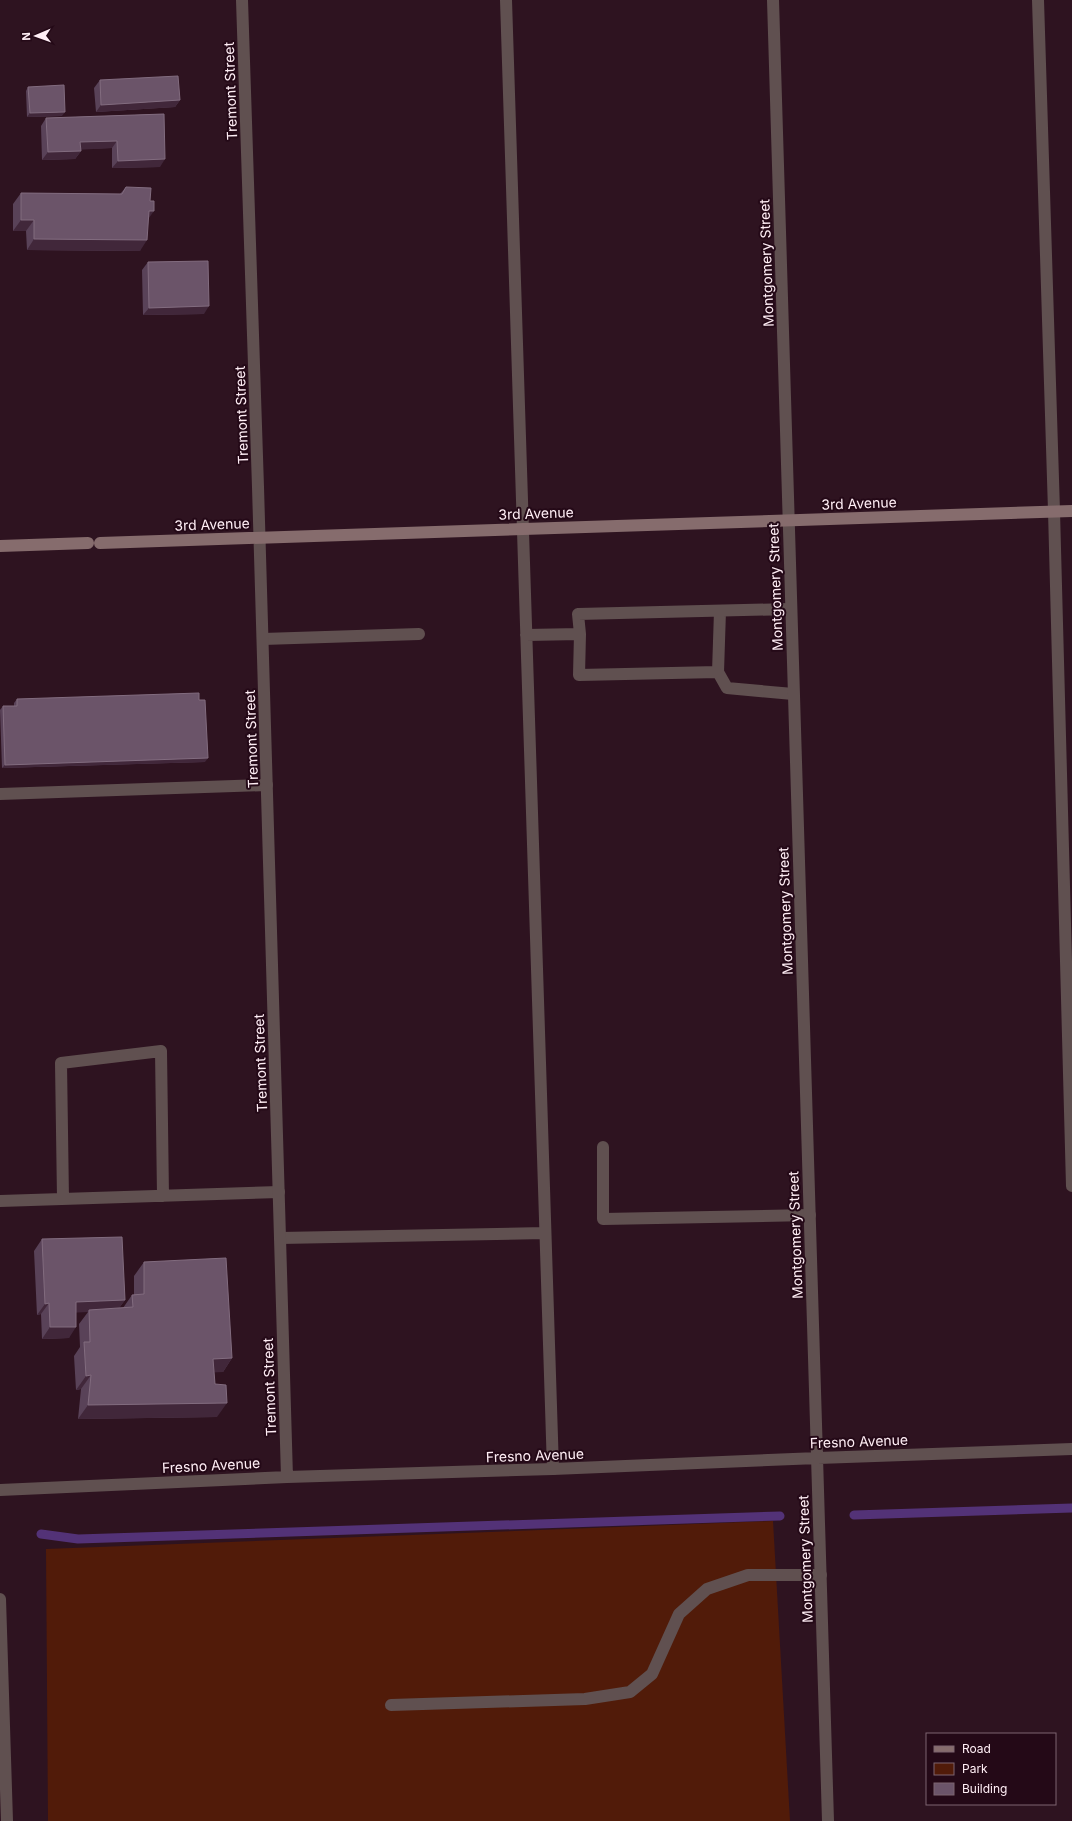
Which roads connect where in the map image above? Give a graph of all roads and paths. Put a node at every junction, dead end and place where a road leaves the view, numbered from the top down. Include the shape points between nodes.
1 (242, 0) edge
2 (506, 0) edge
3 (773, 0) edge
4 (1038, 0) edge
5 (1054, 511) junction
6 (1072, 511) edge
7 (788, 520) junction
8 (523, 529) junction
9 (260, 538) junction
10 (0, 546) edge
11 (790, 609) junction
12 (720, 611) junction
13 (419, 634) dead end
14 (580, 634) junction
15 (526, 635) junction
16 (262, 639) junction
17 (718, 672) junction
18 (793, 694) junction
19 (267, 785) junction
20 (0, 794) edge
21 (603, 1147) dead end
22 (1072, 1186) edge
23 (279, 1192) junction
24 (163, 1196) junction
25 (63, 1199) junction
26 (0, 1201) edge
27 (810, 1215) junction
28 (545, 1233) junction
29 (280, 1238) junction
30 (1072, 1450) edge
31 (818, 1458) junction
32 (553, 1469) junction
33 (287, 1477) junction
34 (0, 1490) edge
35 (821, 1575) junction
36 (0, 1599) edge
37 (391, 1705) dead end
38 (7, 1821) edge
39 (828, 1821) edge

1 - 9 street, Tremont Street
2 - 8 street
3 - 7 street, Montgomery Street
4 - 5 street
5 - 6 main road, 3rd Avenue
5 - 7 main road, 3rd Avenue
5 - 22 street
7 - 8 main road, 3rd Avenue
7 - 11 street, Montgomery Street
8 - 9 main road, 3rd Avenue
8 - 15 street
9 - 10 main road, 3rd Avenue
9 - 16 street, Tremont Street
11 - 12 street
11 - 18 street, Montgomery Street
12 - 14 street via 578,614
12 - 17 street
13 - 16 street
14 - 15 street
14 - 17 street via 579,675
15 - 28 street
16 - 19 street, Tremont Street
17 - 18 street via 727,688
18 - 27 street, Montgomery Street
19 - 20 street
19 - 23 street, Tremont Street
21 - 27 street via 603,1219
23 - 24 street
23 - 29 street, Tremont Street
24 - 25 street
24 - 25 street via 162,1051 61,1063
25 - 26 street
27 - 31 street, Montgomery Street
28 - 29 street
28 - 32 street
29 - 33 street, Tremont Street
30 - 31 street, Fresno Avenue
31 - 32 street, Fresno Avenue
31 - 35 street, Montgomery Street
32 - 33 street, Fresno Avenue
33 - 34 street, Fresno Avenue
35 - 37 street via 748,1574 707,1589 679,1614 652,1674 630,1692 585,1699
35 - 39 street, Montgomery Street
36 - 38 street

